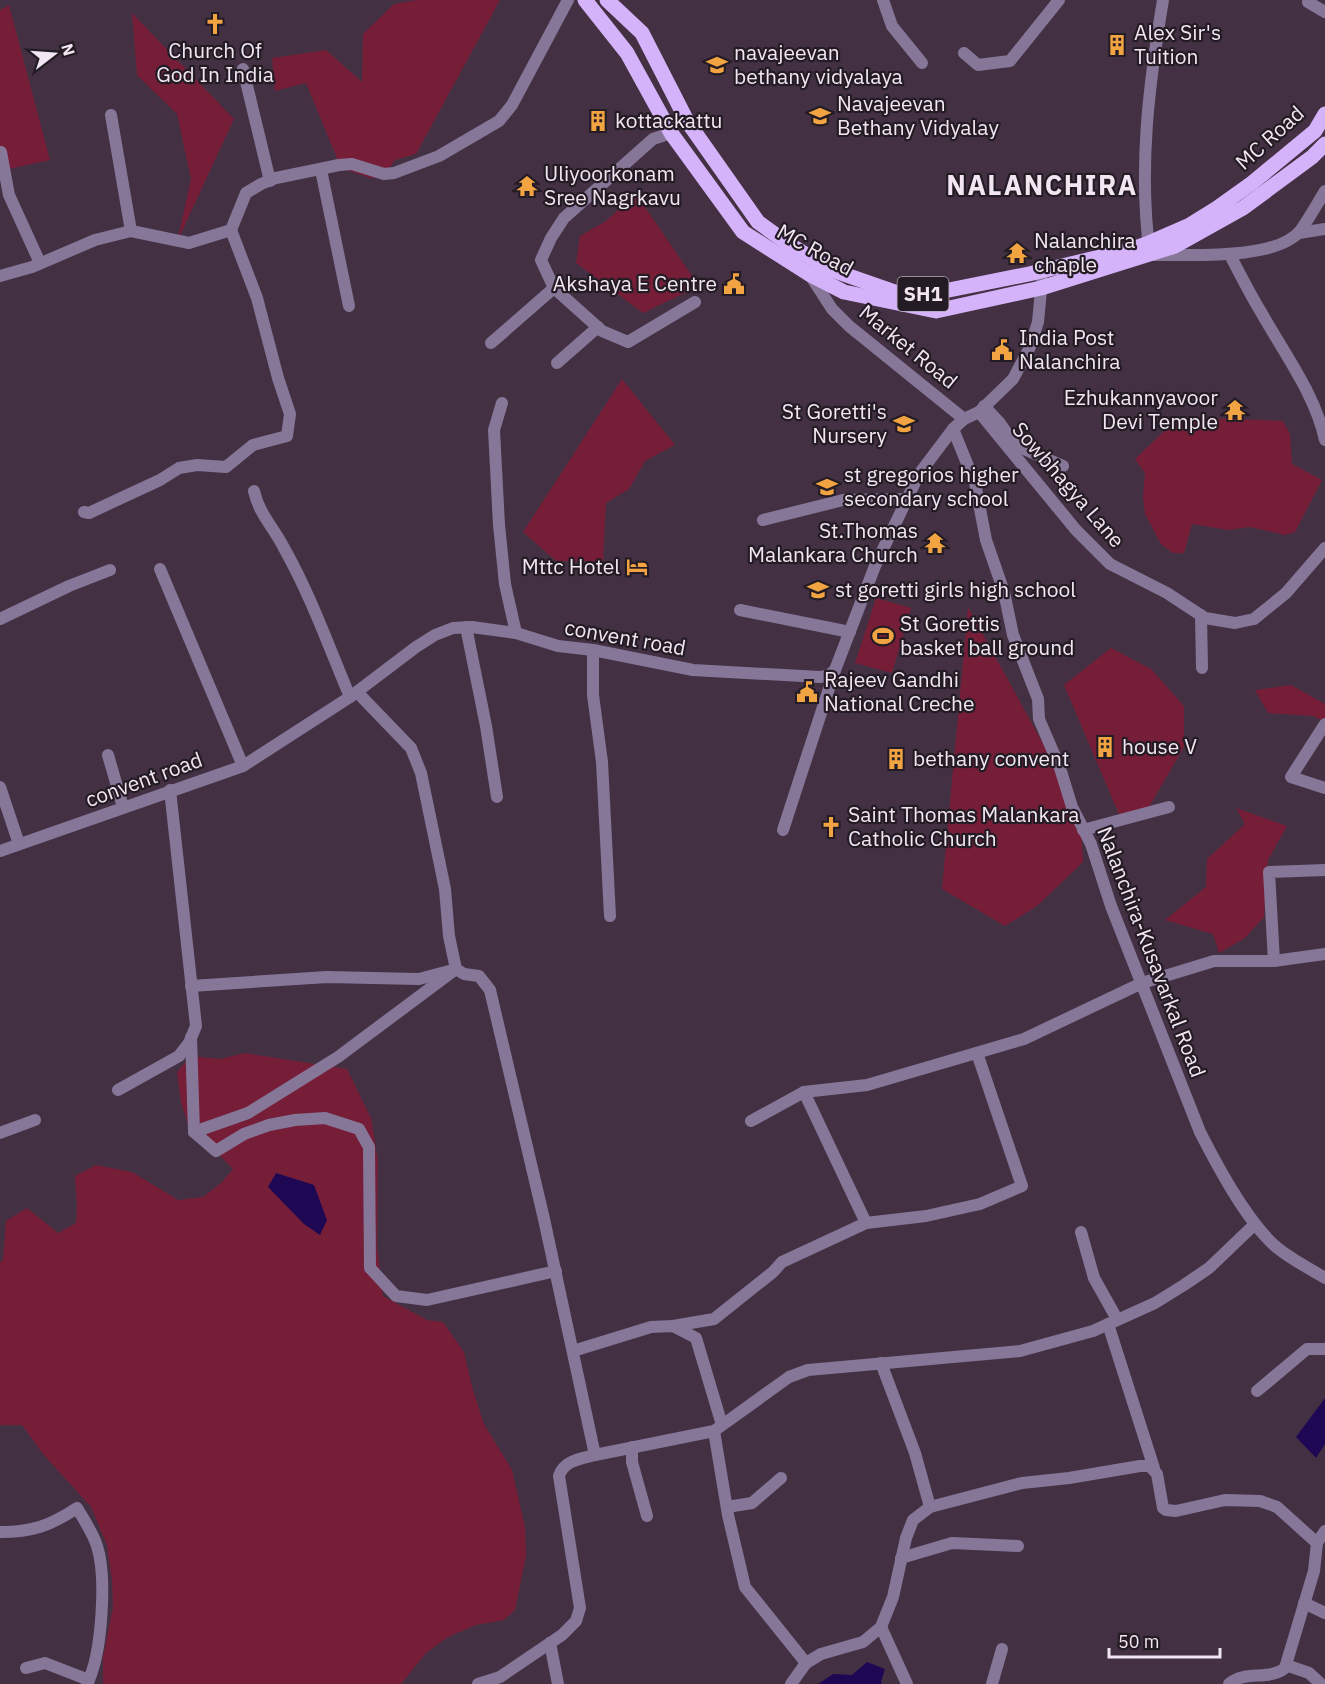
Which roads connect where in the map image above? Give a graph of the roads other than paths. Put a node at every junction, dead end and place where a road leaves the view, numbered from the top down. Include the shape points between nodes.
1 (568, 0) edge
2 (585, 0) edge
3 (607, 0) edge
4 (883, 0) edge
5 (1059, 0) edge
6 (1163, 0) edge
7 (1308, 2) dead end
8 (1325, 12) edge
9 (964, 53) dead end
10 (922, 63) dead end
11 (243, 69) dead end
12 (1325, 114) edge
13 (111, 115) dead end
14 (671, 133) junction
15 (1325, 144) edge
16 (1, 152) edge
17 (321, 170) junction
18 (270, 181) junction
19 (1325, 191) edge
20 (1325, 229) edge
21 (231, 230) junction
22 (131, 231) junction
23 (1299, 233) junction
24 (1149, 249) junction
25 (1230, 255) junction
26 (40, 264) junction
27 (1043, 269) junction
28 (809, 274) junction
29 (0, 276) edge
30 (554, 288) junction
31 (1041, 288) junction
32 (695, 302) dead end
33 (349, 306) dead end
34 (598, 327) junction
35 (491, 343) dead end
36 (557, 363) dead end
37 (502, 402) dead end
38 (982, 409) junction
39 (964, 418) junction
40 (953, 429) junction
41 (1325, 440) edge
42 (1063, 466) dead end
43 (254, 491) dead end
44 (907, 499) junction
45 (84, 512) dead end
46 (763, 520) dead end
47 (1325, 548) edge
48 (160, 569) dead end
49 (110, 570) dead end
50 (740, 610) dead end
51 (1203, 616) junction
52 (0, 619) edge
53 (466, 627) junction
54 (850, 632) junction
55 (516, 633) junction
56 (592, 650) junction
57 (1202, 668) dead end
58 (835, 670) junction
59 (353, 694) junction
60 (1325, 724) edge
61 (108, 755) dead end
62 (243, 766) junction
63 (0, 788) edge
64 (1325, 788) edge
65 (170, 790) junction
66 (497, 797) dead end
67 (123, 807) junction
68 (1169, 807) dead end
69 (783, 830) dead end
70 (1083, 830) junction
71 (19, 844) junction
72 (0, 850) edge
73 (1325, 870) edge
74 (610, 916) dead end
75 (1325, 954) edge
76 (1274, 961) junction
77 (456, 969) junction
78 (1142, 983) junction
79 (191, 986) junction
80 (191, 1037) junction
81 (977, 1053) junction
82 (118, 1090) dead end
83 (804, 1092) junction
84 (35, 1120) dead end
85 (751, 1121) dead end
86 (194, 1132) junction
87 (0, 1133) edge
88 (866, 1223) junction
89 (1255, 1224) junction
90 (1081, 1232) dead end
91 (556, 1271) junction
92 (1325, 1278) edge
93 (1112, 1322) junction
94 (673, 1326) junction
95 (1325, 1349) edge
96 (573, 1351) junction
97 (881, 1363) junction
98 (1257, 1391) dead end
99 (718, 1428) junction
100 (633, 1447) junction
101 (595, 1455) junction
102 (1154, 1468) junction
103 (781, 1478) dead end
104 (727, 1507) junction
105 (930, 1507) junction
106 (647, 1516) dead end
107 (1325, 1531) edge
108 (0, 1532) edge
109 (1317, 1543) junction
110 (1018, 1545) dead end
111 (901, 1558) junction
112 (1304, 1603) junction
113 (1325, 1613) edge
114 (881, 1627) junction
115 (550, 1643) junction
116 (1002, 1649) dead end
117 (806, 1663) junction
118 (1286, 1665) junction
119 (26, 1668) dead end
120 (88, 1682) edge
121 (478, 1684) edge
122 (558, 1684) edge
123 (791, 1684) edge
124 (907, 1684) edge
125 (992, 1684) edge
126 (1229, 1684) edge
127 (1321, 1684) edge

1 - 17 street via 512,105 499,121 439,156 394,174 352,164
2 - 14 main road, MC Road / SH1 via 627,53
3 - 27 main road, MC Road / SH1 via 642,33 687,121 758,222 813,261 895,292 928,294
4 - 10 street via 892,26
5 - 9 street via 1010,61 978,65
6 - 24 street via 1151,73 1144,170
7 - 8 street
11 - 18 street
12 - 24 main road, MC Road / SH1 via 1315,131 1226,202
13 - 22 street
14 - 28 main road, MC Road / SH1 via 743,232
14 - 30 street via 653,139 564,218 541,260
15 - 24 main road, MC Road / SH1 via 1243,208 1175,246
16 - 26 street via 9,195
17 - 18 street
17 - 33 street
18 - 21 street via 246,193
19 - 23 street
20 - 23 street
21 - 22 street via 189,243
21 - 45 street via 257,298 290,414 287,436 253,445 226,467 179,468 89,513
22 - 26 street via 96,240
23 - 25 street via 1274,247
24 - 25 street
24 - 27 main road, MC Road / SH1
24 - 31 main road, MC Road / SH1
25 - 41 street via 1296,372
26 - 29 street
27 - 31 street
28 - 31 main road, MC Road / SH1 via 844,292 936,311
28 - 39 street, Market Road via 832,309 849,326
30 - 34 street
30 - 35 street
31 - 38 street via 1038,322 1030,347 1013,379
32 - 34 street via 628,342
34 - 36 street
37 - 55 street via 494,430 499,525 505,584
38 - 39 street
38 - 42 street via 999,422 1015,445
38 - 51 street, Sowbhagya Lane via 1076,530 1110,564
39 - 40 street
40 - 44 street via 919,474
40 - 70 street, Nalanchira-Kusavarkal Road via 975,483 986,540 1004,592 1013,635 1038,699 1039,719
43 - 59 street
44 - 46 street via 843,500
44 - 54 street via 875,566
47 - 51 street via 1286,593 1254,619 1235,623
48 - 62 street
49 - 52 street
50 - 54 street
51 - 57 street
53 - 55 street, convent road
53 - 59 street, convent road via 435,635
53 - 66 street
54 - 58 street
55 - 56 street, convent road via 558,646
56 - 58 street, convent road via 693,670 820,677
56 - 74 street
58 - 69 street
59 - 62 street, convent road
59 - 77 street via 411,748 421,773 445,890
60 - 64 street via 1291,777
61 - 67 street
62 - 65 street, convent road
63 - 71 street
65 - 67 street, convent road
65 - 79 street
67 - 71 street, convent road
68 - 70 street
70 - 78 street, Nalanchira-Kusavarkal Road
71 - 72 street, convent road
73 - 76 street via 1269,872
75 - 76 street
76 - 78 street via 1214,962
77 - 79 street via 419,979 327,977
77 - 86 street via 338,1057 248,1113
77 - 91 street via 479,976 490,990
78 - 81 street via 1024,1039
78 - 89 street, Nalanchira-Kusavarkal Road via 1200,1132
79 - 80 street via 196,1026
80 - 82 street via 179,1056
80 - 86 street
81 - 83 street via 867,1085
81 - 88 street via 1022,1186 980,1203 926,1216
83 - 85 street
83 - 88 street
84 - 87 street
86 - 91 street via 216,1151 244,1134 295,1120 325,1118 359,1129 369,1147 370,1268 396,1296 427,1300
88 - 94 street via 782,1262 714,1319
89 - 92 street, Nalanchira-Kusavarkal Road via 1275,1246
89 - 93 street via 1209,1268 1155,1303
90 - 93 street
91 - 96 street
93 - 97 street via 1020,1351
93 - 102 street
94 - 96 street via 651,1327
94 - 99 street via 696,1338
95 - 98 street via 1306,1349
96 - 101 street
97 - 99 street via 795,1374
97 - 105 street via 915,1453
99 - 100 street
99 - 104 street
100 - 101 street
100 - 106 street via 632,1461
101 - 115 street via 568,1463 560,1473 580,1608 569,1630
102 - 105 street via 1140,1466 1022,1483
102 - 109 street via 1166,1510 1225,1500 1260,1501 1277,1507
103 - 104 street via 752,1503
104 - 117 street via 745,1587
105 - 111 street via 913,1520
107 - 109 street
108 - 120 street via 24,1532 56,1522 77,1508 96,1544 102,1592 100,1630
109 - 112 street
110 - 111 street via 952,1543
111 - 114 street
112 - 113 street
112 - 118 street
114 - 117 street via 862,1642 821,1654
114 - 124 street
115 - 121 street via 500,1677
115 - 122 street
116 - 125 street
117 - 123 street
118 - 126 street via 1282,1671 1240,1677
118 - 127 street via 1308,1673
119 - 120 street via 45,1663

